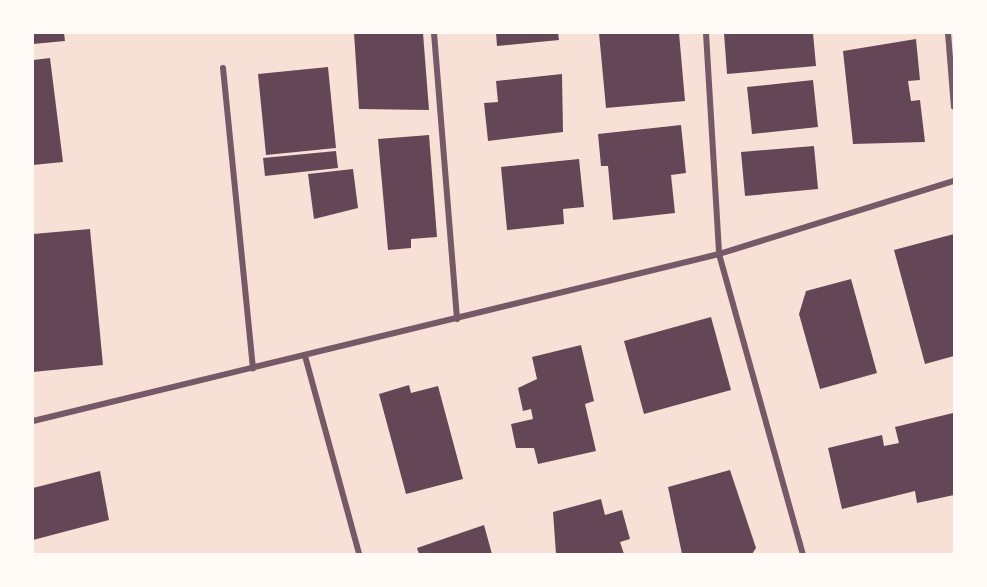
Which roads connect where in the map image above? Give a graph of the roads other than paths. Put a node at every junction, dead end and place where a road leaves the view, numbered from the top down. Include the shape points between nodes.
1 (434, 33) edge
2 (706, 33) edge
3 (948, 33) edge
4 (223, 68) dead end
5 (954, 107) edge
6 (954, 181) edge
7 (719, 254) junction
8 (457, 319) junction
9 (305, 356) junction
10 (253, 369) junction
11 (33, 421) edge
12 (359, 554) edge
13 (803, 554) edge

1 - 8 street
2 - 7 street
3 - 5 street
4 - 10 street
6 - 7 street
7 - 8 street
7 - 13 street
8 - 9 street
9 - 10 street
9 - 12 street
10 - 11 street

